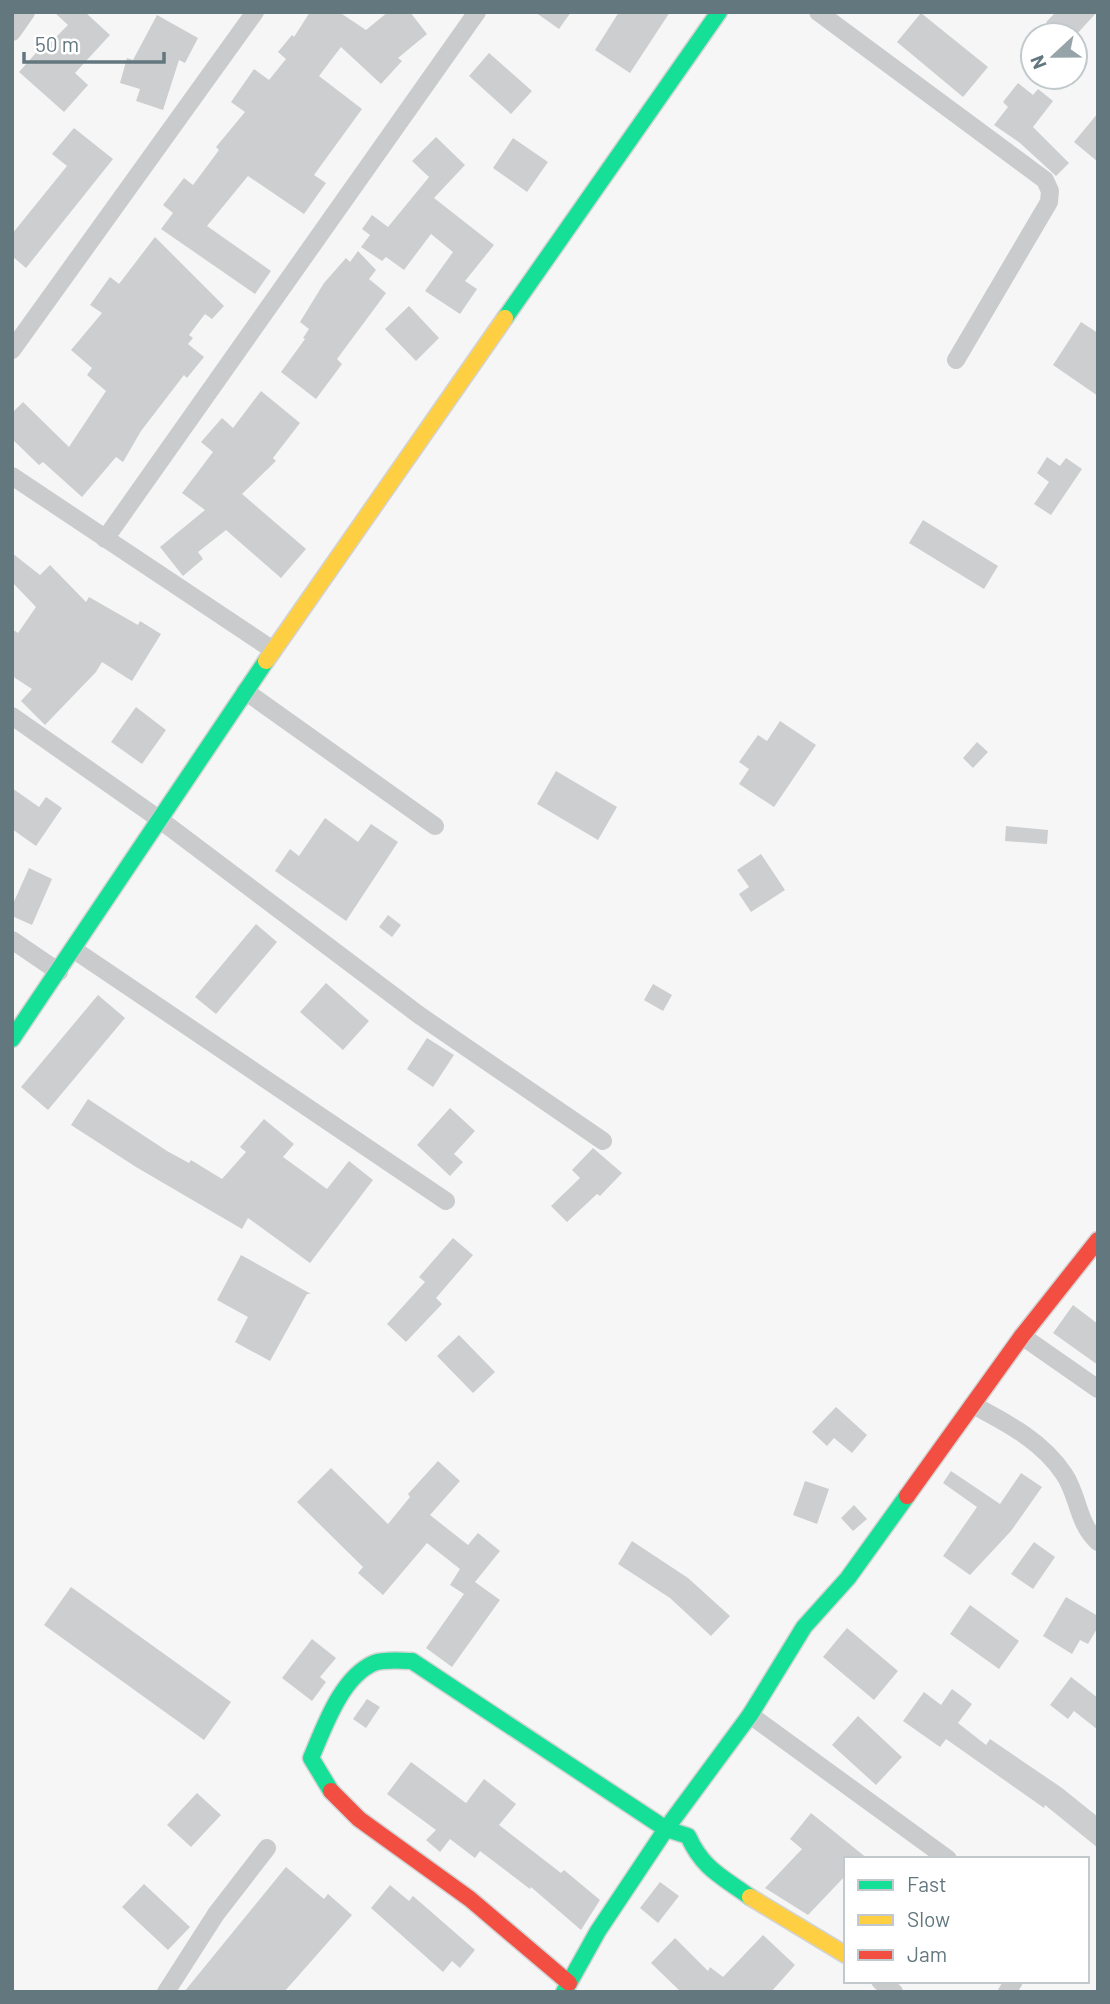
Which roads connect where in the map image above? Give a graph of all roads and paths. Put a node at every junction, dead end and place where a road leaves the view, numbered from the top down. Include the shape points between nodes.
1 (26, 12) edge
2 (255, 12) edge
3 (477, 12) edge
4 (719, 12) edge
5 (818, 12) edge
6 (12, 32) edge
7 (12, 350) edge
8 (956, 360) dead end
9 (12, 476) edge
10 (105, 539) junction
11 (273, 650) junction
12 (245, 691) junction
13 (12, 716) edge
14 (159, 818) junction
15 (435, 827) dead end
16 (12, 940) edge
17 (73, 949) junction
18 (59, 972) junction
19 (12, 1039) edge
20 (603, 1141) dead end
21 (446, 1201) dead end
22 (1098, 1240) edge
23 (1022, 1336) junction
24 (1098, 1389) edge
25 (973, 1405) junction
26 (1098, 1542) edge
27 (750, 1715) junction
28 (666, 1829) junction
29 (267, 1848) dead end
30 (945, 1857) edge
31 (844, 1954) edge
32 (566, 1987) edge
33 (166, 1992) edge

1 - 6 street
2 - 7 street
3 - 10 street
4 - 11 street
5 - 8 street via 1045,180 1050,191 1049,202
9 - 10 street
10 - 11 street
11 - 12 street
12 - 14 street
12 - 15 street
13 - 14 street
14 - 17 street
14 - 20 street via 419,1015
16 - 18 street
17 - 18 street
17 - 21 street
18 - 19 street
22 - 23 street
23 - 24 street
23 - 25 street
25 - 26 street via 1026,1434 1064,1475 1086,1531
25 - 27 street via 848,1578 804,1627
27 - 28 street
27 - 30 street
28 - 31 street via 688,1836 706,1866 770,1911
28 - 32 street
28 - 32 street via 412,1661 368,1666 333,1708 311,1758 320,1780 332,1794 469,1898
29 - 33 street via 216,1914

